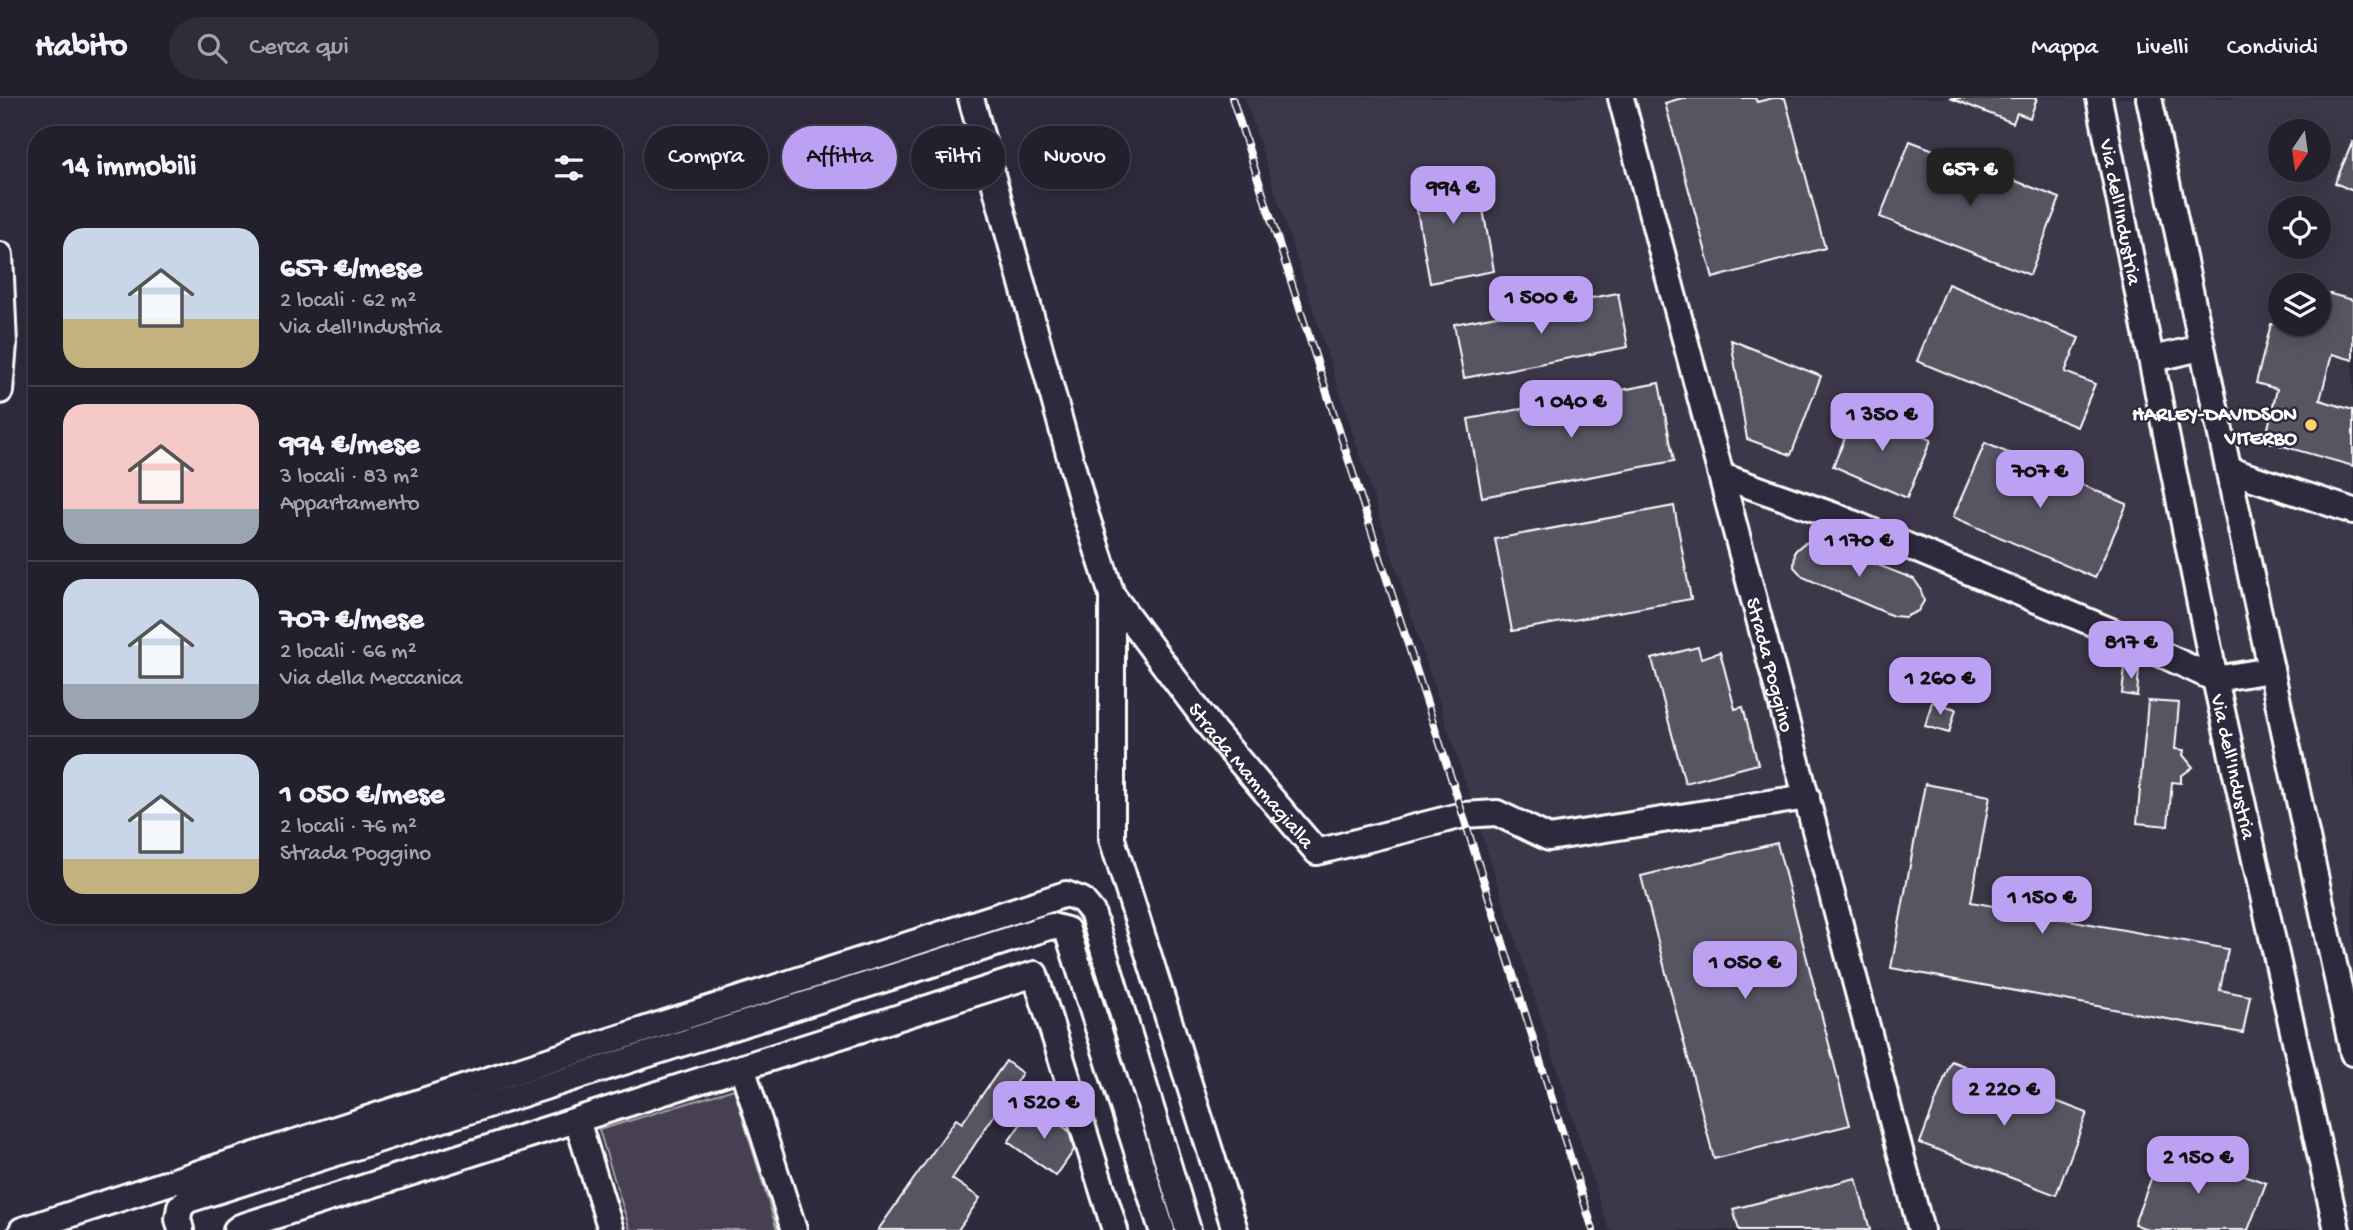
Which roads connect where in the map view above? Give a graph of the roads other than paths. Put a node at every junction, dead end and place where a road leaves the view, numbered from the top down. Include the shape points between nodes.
1 (971, 98) edge
2 (1620, 98) edge
3 (2099, 98) edge
4 (2150, 98) edge
5 (0, 256) edge
6 (2201, 348) junction
7 (2153, 359) junction
8 (0, 391) edge
9 (2229, 470) junction
10 (1722, 476) junction
11 (2353, 511) edge
12 (1112, 596) junction
13 (2272, 670) junction
14 (2215, 679) junction
15 (1807, 797) junction
16 (2353, 1054) edge
17 (742, 1067) junction
18 (577, 1120) junction
19 (22, 1230) edge
20 (181, 1230) edge
21 (236, 1230) edge
22 (611, 1230) edge
23 (794, 1230) edge
24 (1115, 1230) edge
25 (1162, 1230) edge
26 (1188, 1230) edge
27 (1235, 1230) edge
28 (1921, 1230) edge
29 (2337, 1230) edge

1 - 12 street, Strada Mammagialla
2 - 10 street, Strada Poggino
3 - 7 street, Via dell'Industria
4 - 6 street
5 - 8 street via 4,344
6 - 7 street
6 - 9 street
7 - 14 street, Via dell'Industria
9 - 11 street
9 - 13 street
10 - 14 street via 1838,517
10 - 15 street, Strada Poggino
12 - 15 street, Strada Mammagialla via 1213,729 1317,852 1463,815 1497,813 1549,838
12 - 27 street, Strada Mammagialla via 1112,839
13 - 14 street
13 - 16 street
14 - 29 street, Via dell'Industria
15 - 28 street, Strada Poggino
17 - 18 street
17 - 23 street
17 - 24 street via 1035,974
18 - 21 street
18 - 22 street
19 - 26 street via 1066,894 1082,900 1092,912
20 - 25 street via 180,1207 188,1200 1052,926 1067,930

